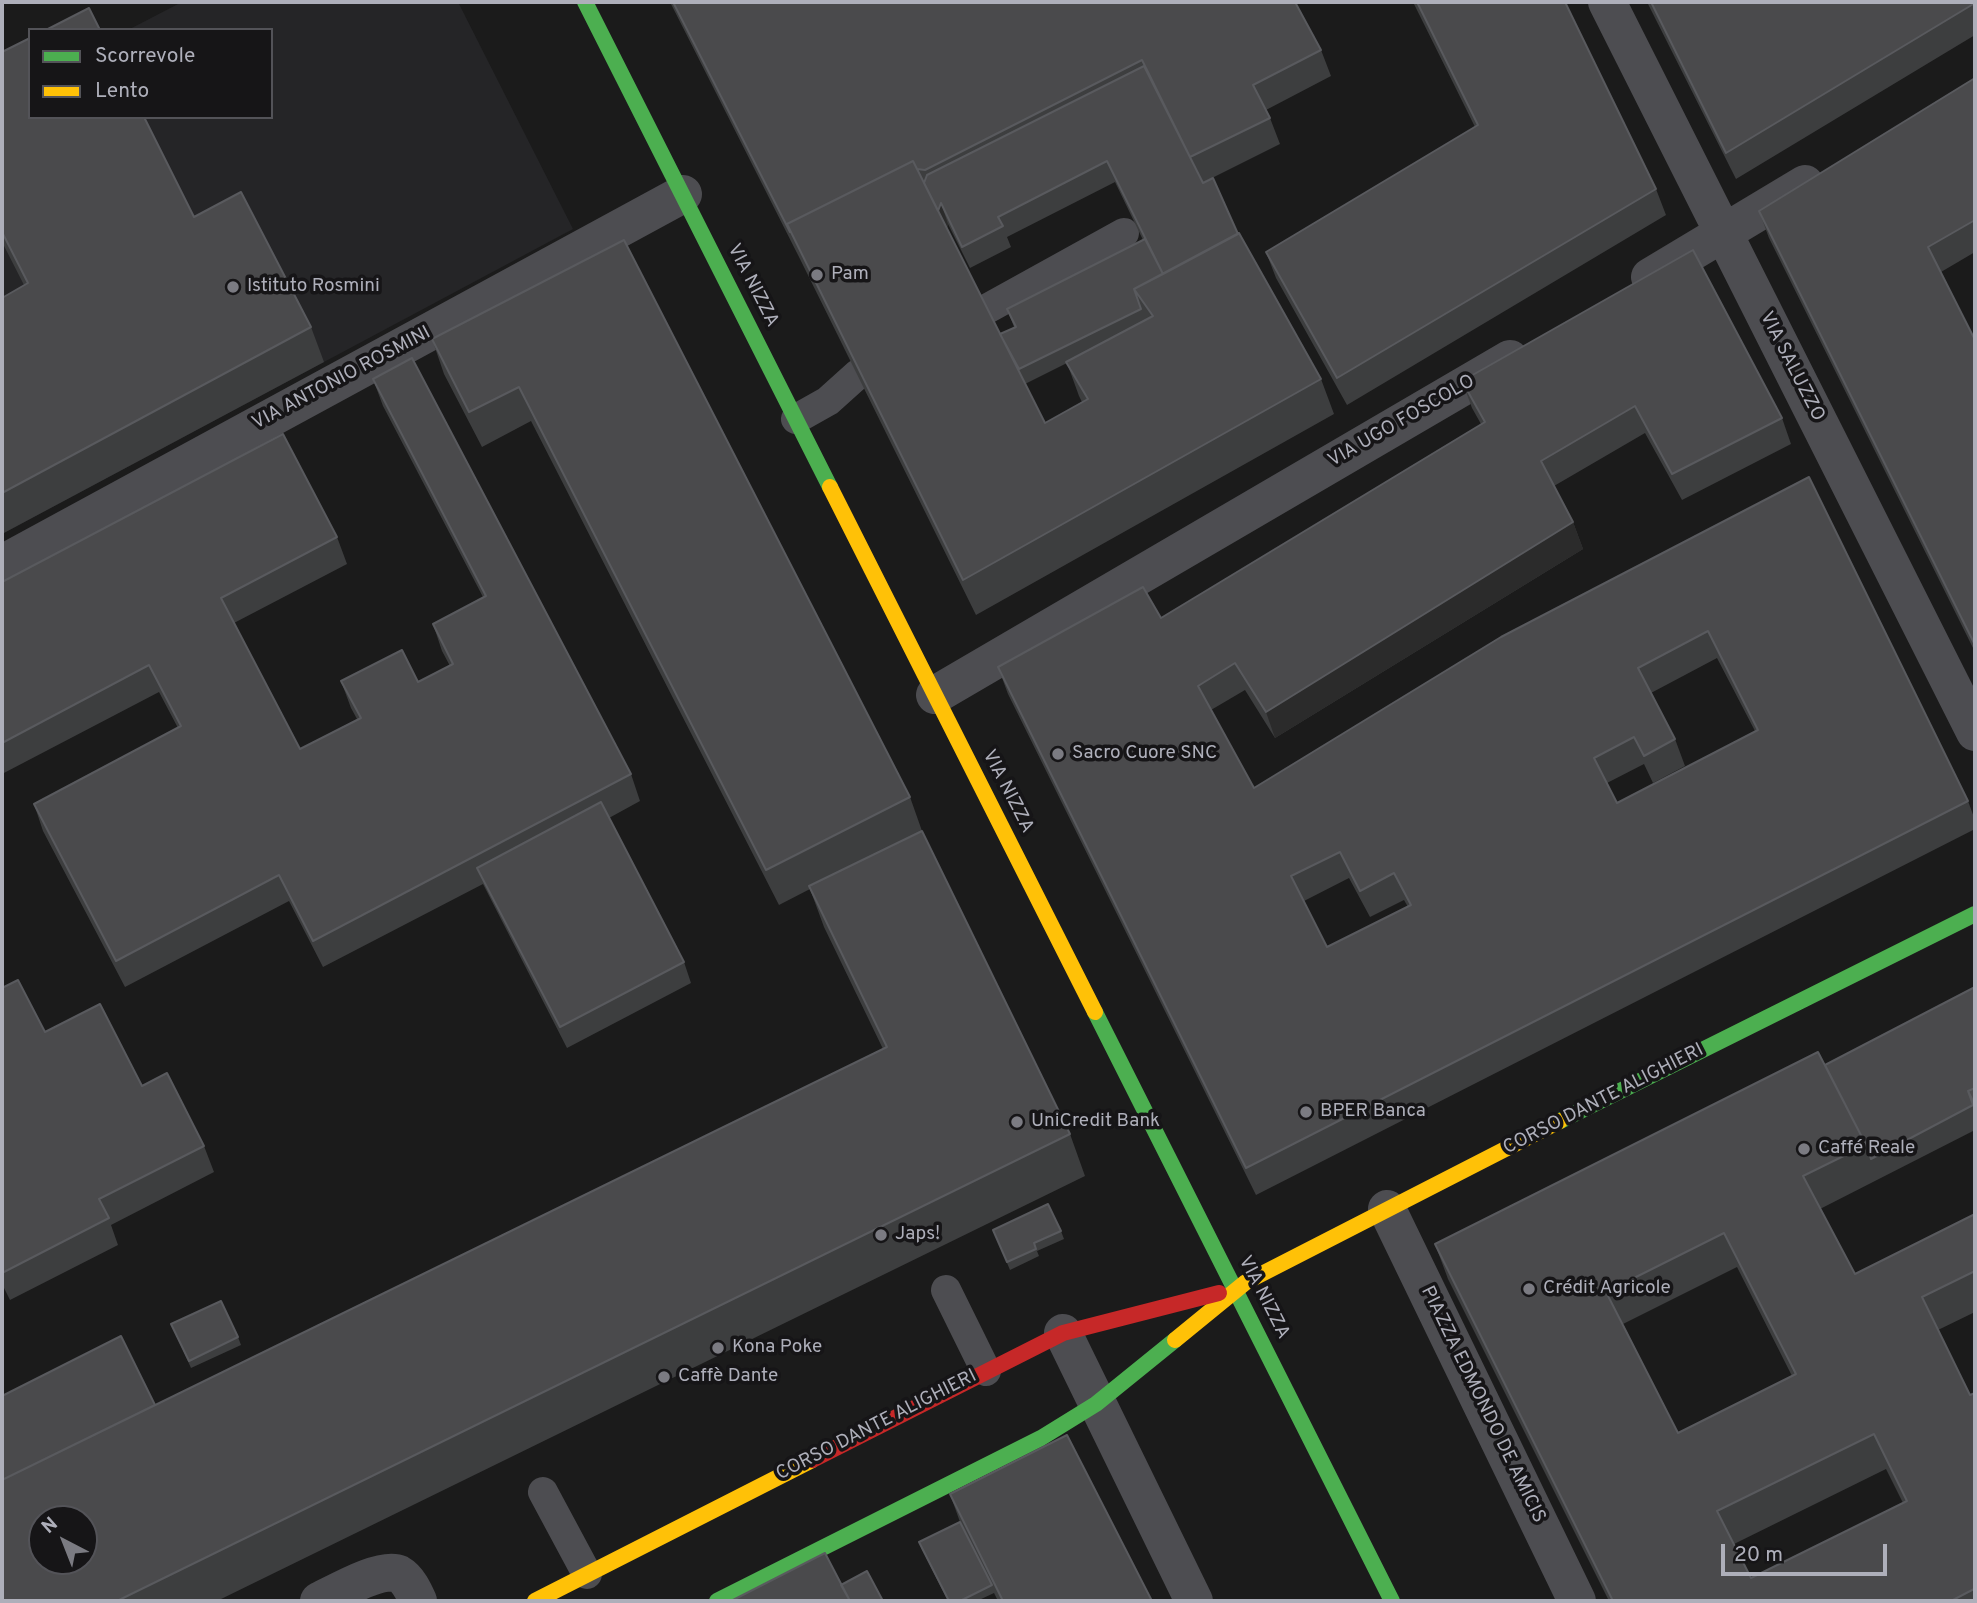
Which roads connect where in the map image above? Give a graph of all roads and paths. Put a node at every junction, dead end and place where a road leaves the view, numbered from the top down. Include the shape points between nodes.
1 (585, 2) edge
2 (1607, 2) edge
3 (1837, 165) edge
4 (682, 194) junction
5 (1124, 233) edge
6 (1724, 234) junction
7 (1616, 297) edge
8 (983, 311) edge
9 (1544, 339) edge
10 (858, 374) edge
11 (796, 419) junction
12 (2, 564) edge
13 (935, 695) junction
14 (1975, 732) edge
15 (1975, 914) edge
16 (1387, 1209) junction
17 (1234, 1289) junction
18 (946, 1290) dead end
19 (1063, 1333) junction
20 (986, 1371) junction
21 (1096, 1404) junction
22 (543, 1492) dead end
23 (587, 1574) junction
24 (319, 1601) edge
25 (418, 1601) edge
26 (535, 1601) edge
27 (717, 1601) edge
28 (1194, 1601) edge
29 (1392, 1601) edge
30 (1577, 1601) edge

1 - 4 street, VIA NIZZA
2 - 6 street, VIA SALUZZO
3 - 6 street
4 - 11 street, VIA NIZZA
4 - 12 street, VIA ANTONIO ROSMINI
5 - 8 lane
6 - 7 street
6 - 14 street, VIA SALUZZO
9 - 13 street, VIA UGO FOSCOLO
10 - 11 lane via 828,401
11 - 13 street, VIA NIZZA
13 - 17 street, VIA NIZZA
15 - 16 street, CORSO DANTE ALIGHIERI
16 - 17 street, CORSO DANTE ALIGHIERI
16 - 30 street, PIAZZA EDMONDO DE AMICIS
17 - 19 street, CORSO DANTE ALIGHIERI
17 - 21 street, CORSO DANTE ALIGHIERI
17 - 29 street, VIA NIZZA
18 - 20 lane
19 - 20 street, CORSO DANTE ALIGHIERI
19 - 21 street
20 - 23 street, CORSO DANTE ALIGHIERI
21 - 27 street, CORSO DANTE ALIGHIERI via 1041,1438
21 - 28 street
22 - 23 lane
23 - 26 street, CORSO DANTE ALIGHIERI
24 - 25 street via 385,1571 400,1574

